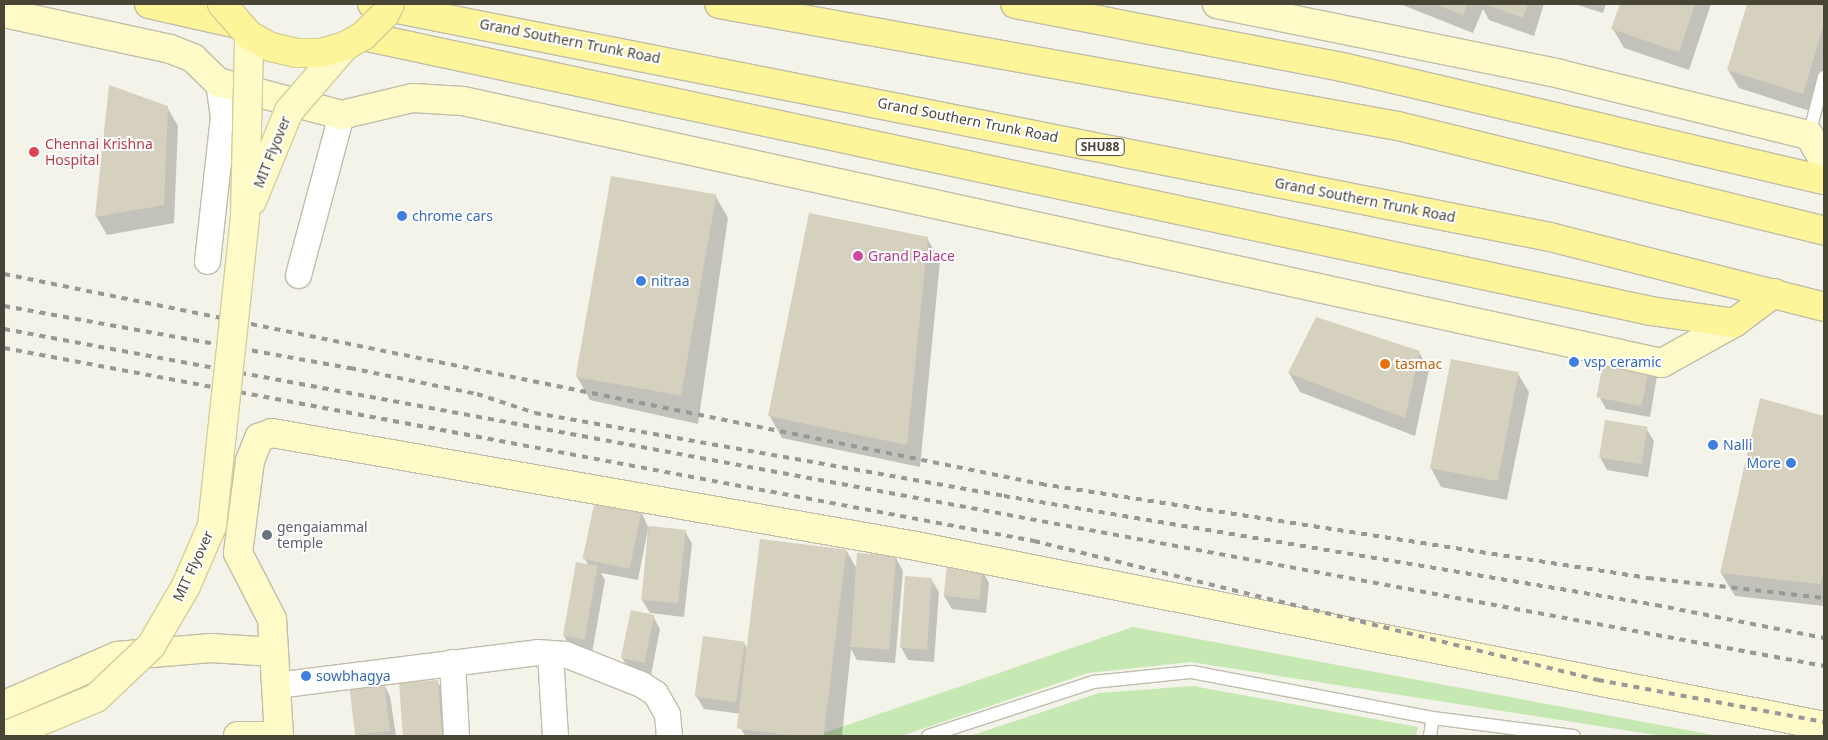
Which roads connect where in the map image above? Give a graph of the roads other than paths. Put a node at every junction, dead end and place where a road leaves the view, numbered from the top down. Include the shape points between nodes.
1 (149, 4) edge
2 (372, 4) edge
3 (390, 4) edge
4 (719, 4) edge
5 (1015, 4) edge
6 (1218, 4) edge
7 (4, 13) edge
8 (236, 21) edge
9 (354, 41) junction
10 (1824, 77) edge
11 (218, 82) junction
12 (341, 115) junction
13 (1809, 135) junction
14 (1824, 161) edge
15 (1824, 180) edge
16 (245, 218) junction
17 (1824, 231) edge
18 (206, 261) dead end
19 (298, 276) dead end
20 (1774, 293) junction
21 (1824, 308) edge
22 (1734, 323) junction
23 (274, 652) junction
24 (550, 653) junction
25 (452, 662) junction
26 (276, 685) junction
27 (4, 705) edge
28 (1433, 718) junction
29 (1824, 726) edge
30 (5, 736) edge
31 (238, 736) edge
32 (277, 736) edge
33 (456, 736) edge
34 (555, 736) edge
35 (669, 736) edge
36 (928, 736) edge
37 (1430, 736) edge
38 (1574, 736) edge

1 - 8 main road
2 - 20 main road, Grand Southern Trunk Road / SHU88 via 1550,237
3 - 9 main road, bridge via 385,14
4 - 17 main road via 1398,126
5 - 15 main road via 1342,67
6 - 13 street via 1560,74
7 - 11 street via 170,49 193,58
8 - 9 main road, bridge via 271,48 296,54 321,53
8 - 16 street, MIT Flyover, bridge
9 - 16 street, MIT Flyover, bridge via 289,111
9 - 22 main road via 1651,311
10 - 13 lane
11 - 12 street
11 - 18 street via 223,118
12 - 19 street
12 - 22 street via 413,98 463,101 1662,363
13 - 14 street
16 - 30 street, MIT Flyover, bridge via 212,526 186,586 151,646 96,698
20 - 21 main road, Grand Southern Trunk Road / SHU88
20 - 22 main road
23 - 26 street
23 - 27 street via 210,648 116,656
23 - 29 street via 272,619 238,553 250,461 259,438 272,432 916,546
24 - 25 street
24 - 34 street
24 - 35 street via 565,654 641,684 655,693 668,714
25 - 26 street
25 - 33 street
26 - 32 street
28 - 36 lane via 1192,672 1094,682
28 - 37 lane
28 - 38 lane
31 - 32 street

